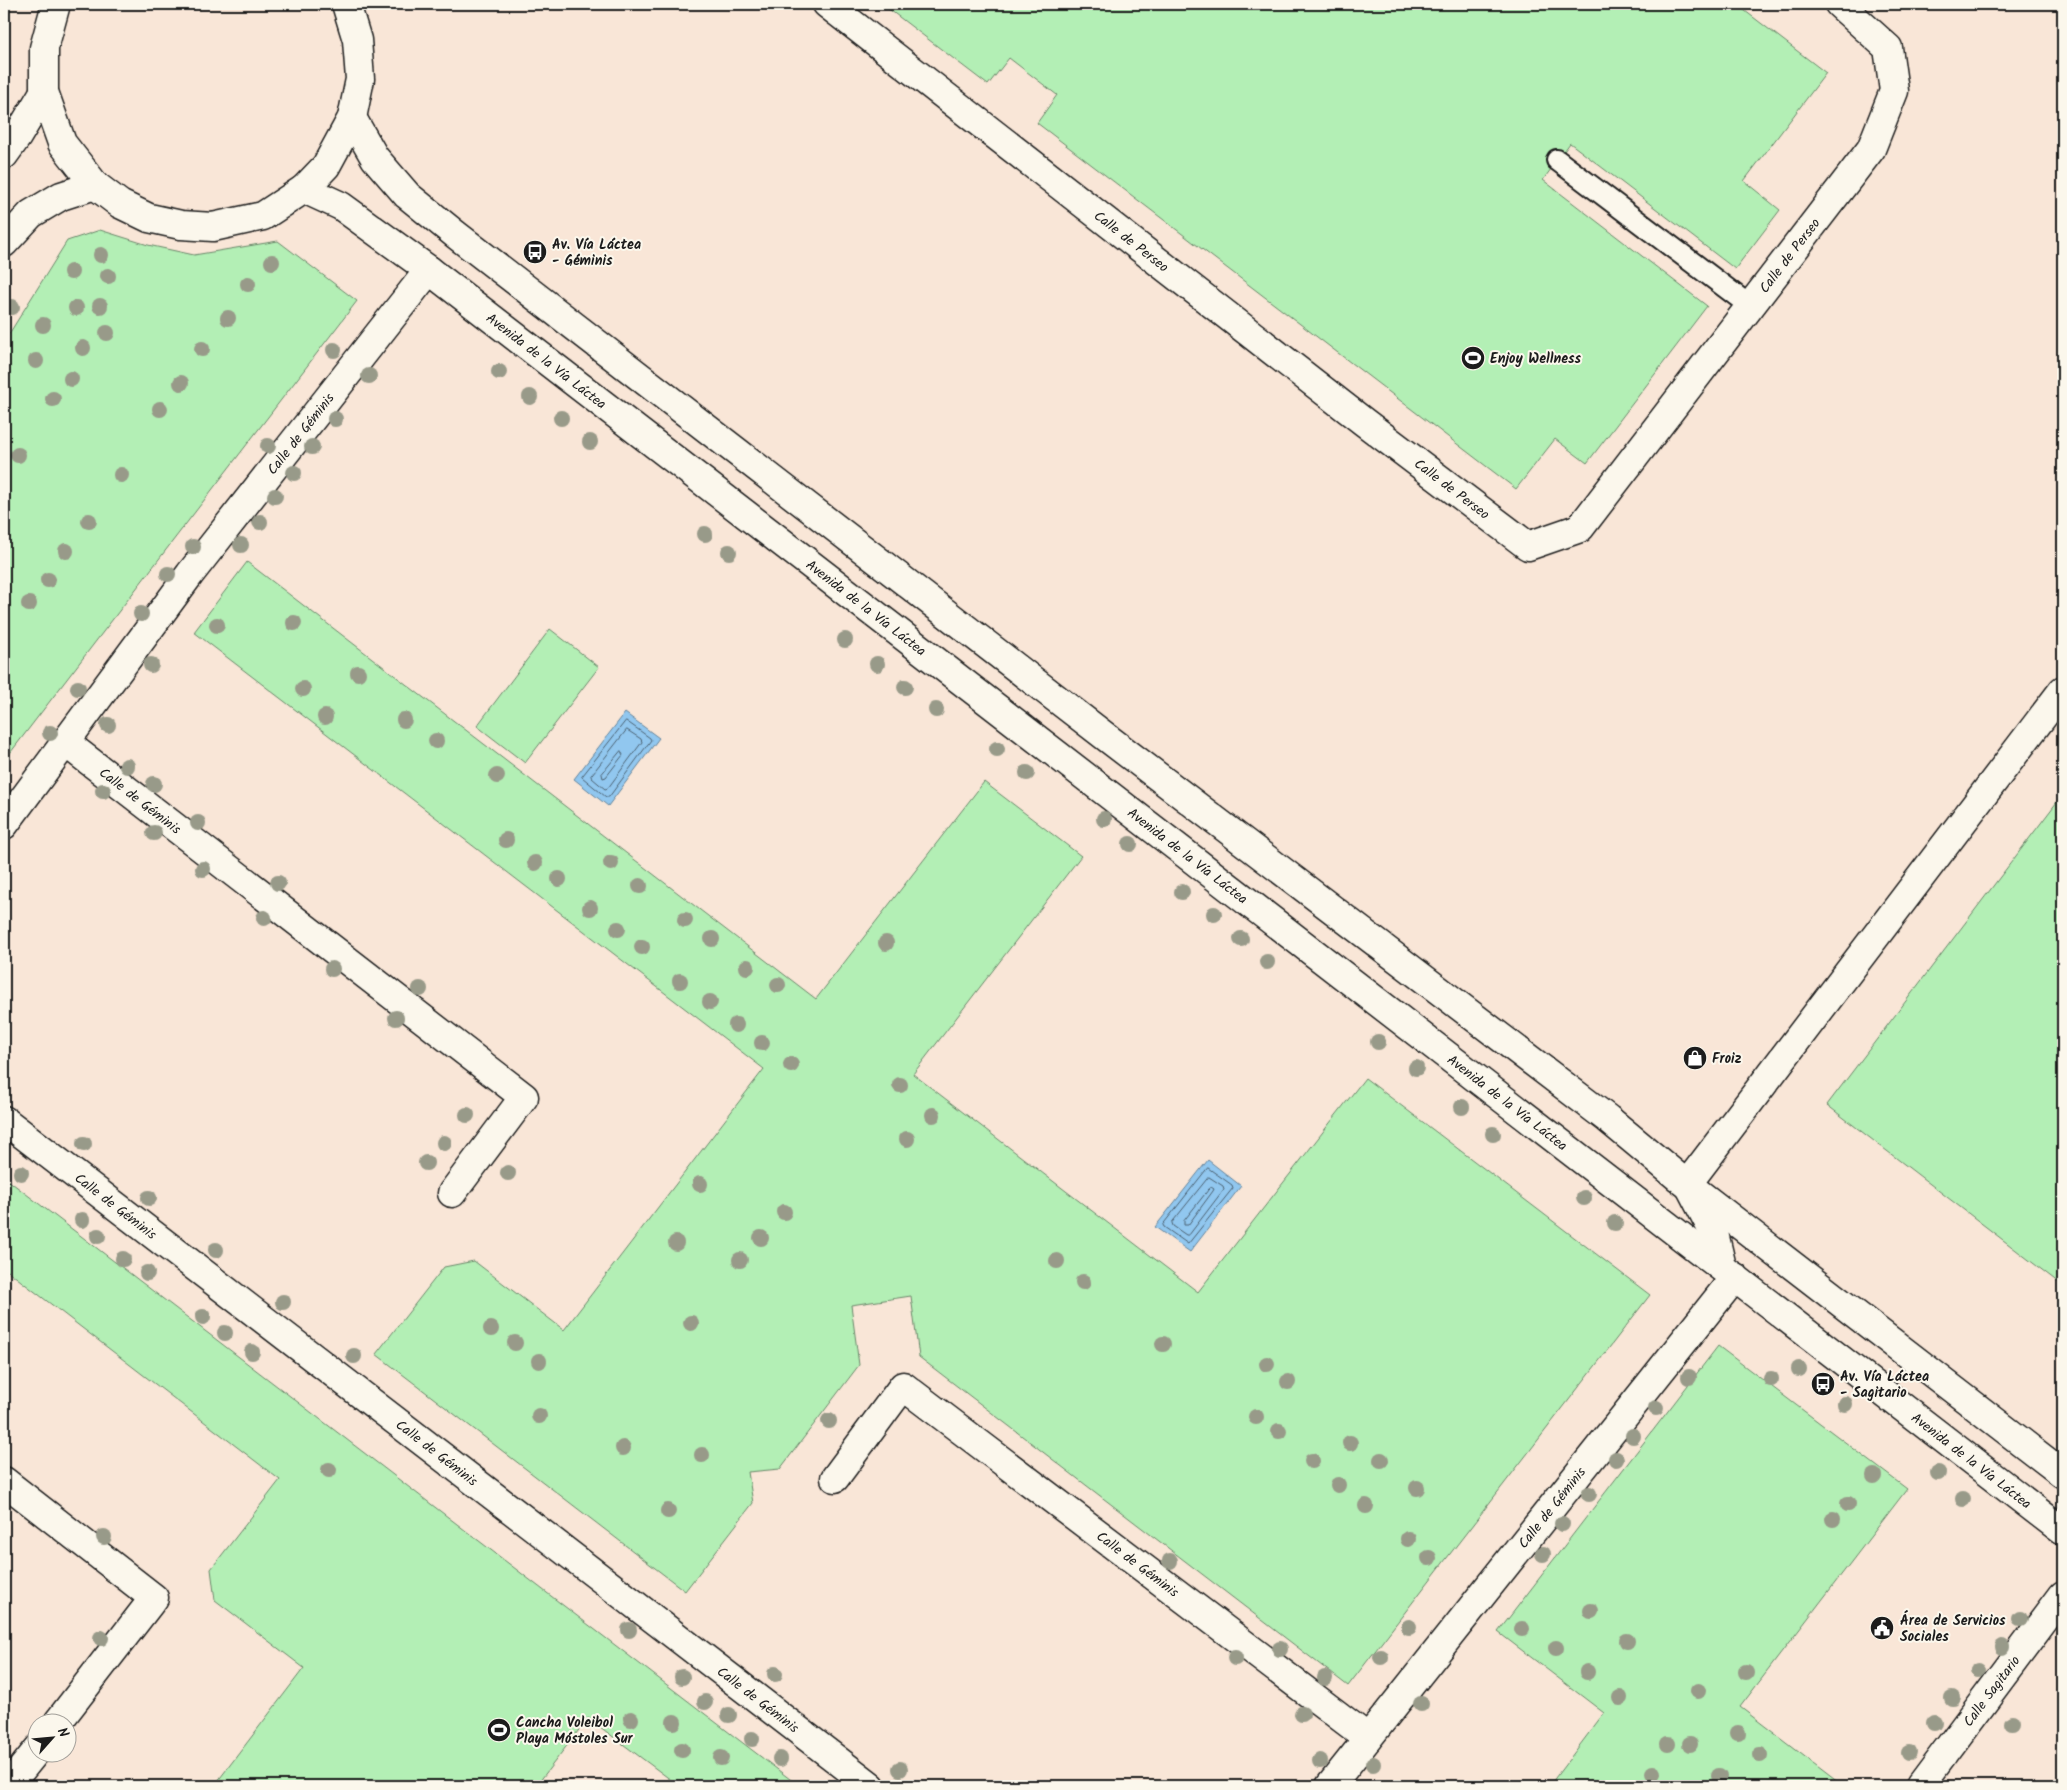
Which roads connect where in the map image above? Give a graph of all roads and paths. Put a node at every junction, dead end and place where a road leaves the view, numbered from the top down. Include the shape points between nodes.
1 (56, 4) edge
2 (346, 4) edge
3 (827, 4) edge
4 (1845, 5) edge
5 (44, 92) junction
6 (352, 118) junction
7 (4, 155) edge
8 (1557, 160) dead end
9 (95, 185) junction
10 (304, 189) junction
11 (4, 243) edge
12 (429, 270) junction
13 (1750, 306) junction
14 (2063, 690) edge
15 (66, 743) junction
16 (4, 825) edge
17 (4, 1120) edge
18 (1688, 1183) junction
19 (452, 1193) dead end
20 (1728, 1272) junction
21 (2063, 1474) edge
22 (835, 1478) dead end
23 (4, 1481) edge
24 (2063, 1531) edge
25 (2063, 1595) edge
26 (66, 1712) edge
27 (1368, 1738) junction
28 (28, 1761) edge
29 (8, 1786) edge
30 (871, 1786) edge
31 (1330, 1786) edge
32 (1920, 1786) edge

1 - 5 street via 44,48
2 - 6 street via 357,40 360,79
3 - 13 street, Calle de Perseo via 1528,546 1580,528
4 - 13 street, Calle de Perseo via 1888,48 1894,91 1870,149
5 - 7 street
5 - 9 street via 62,143
6 - 10 street via 326,166
6 - 18 street via 375,158 400,187 455,234
8 - 13 lane
9 - 10 street via 120,204 149,218 213,227 263,216
9 - 11 street via 61,196 31,214
10 - 12 street, Avenida de la Vía Láctea via 341,206
12 - 15 street, Calle de Géminis via 190,574
12 - 20 street, Avenida de la Vía Láctea
14 - 18 street
15 - 16 street, Calle de Géminis
15 - 19 street, Calle de Géminis via 524,1097
17 - 30 street, Calle de Géminis
18 - 20 street via 1714,1233
18 - 21 street
20 - 24 street, Avenida de la Vía Láctea
20 - 27 street, Calle de Géminis
22 - 27 street, Calle de Géminis via 904,1386
23 - 26 street via 154,1598
25 - 32 street, Calle Sagitario
27 - 31 street, Calle de Géminis
28 - 29 street

